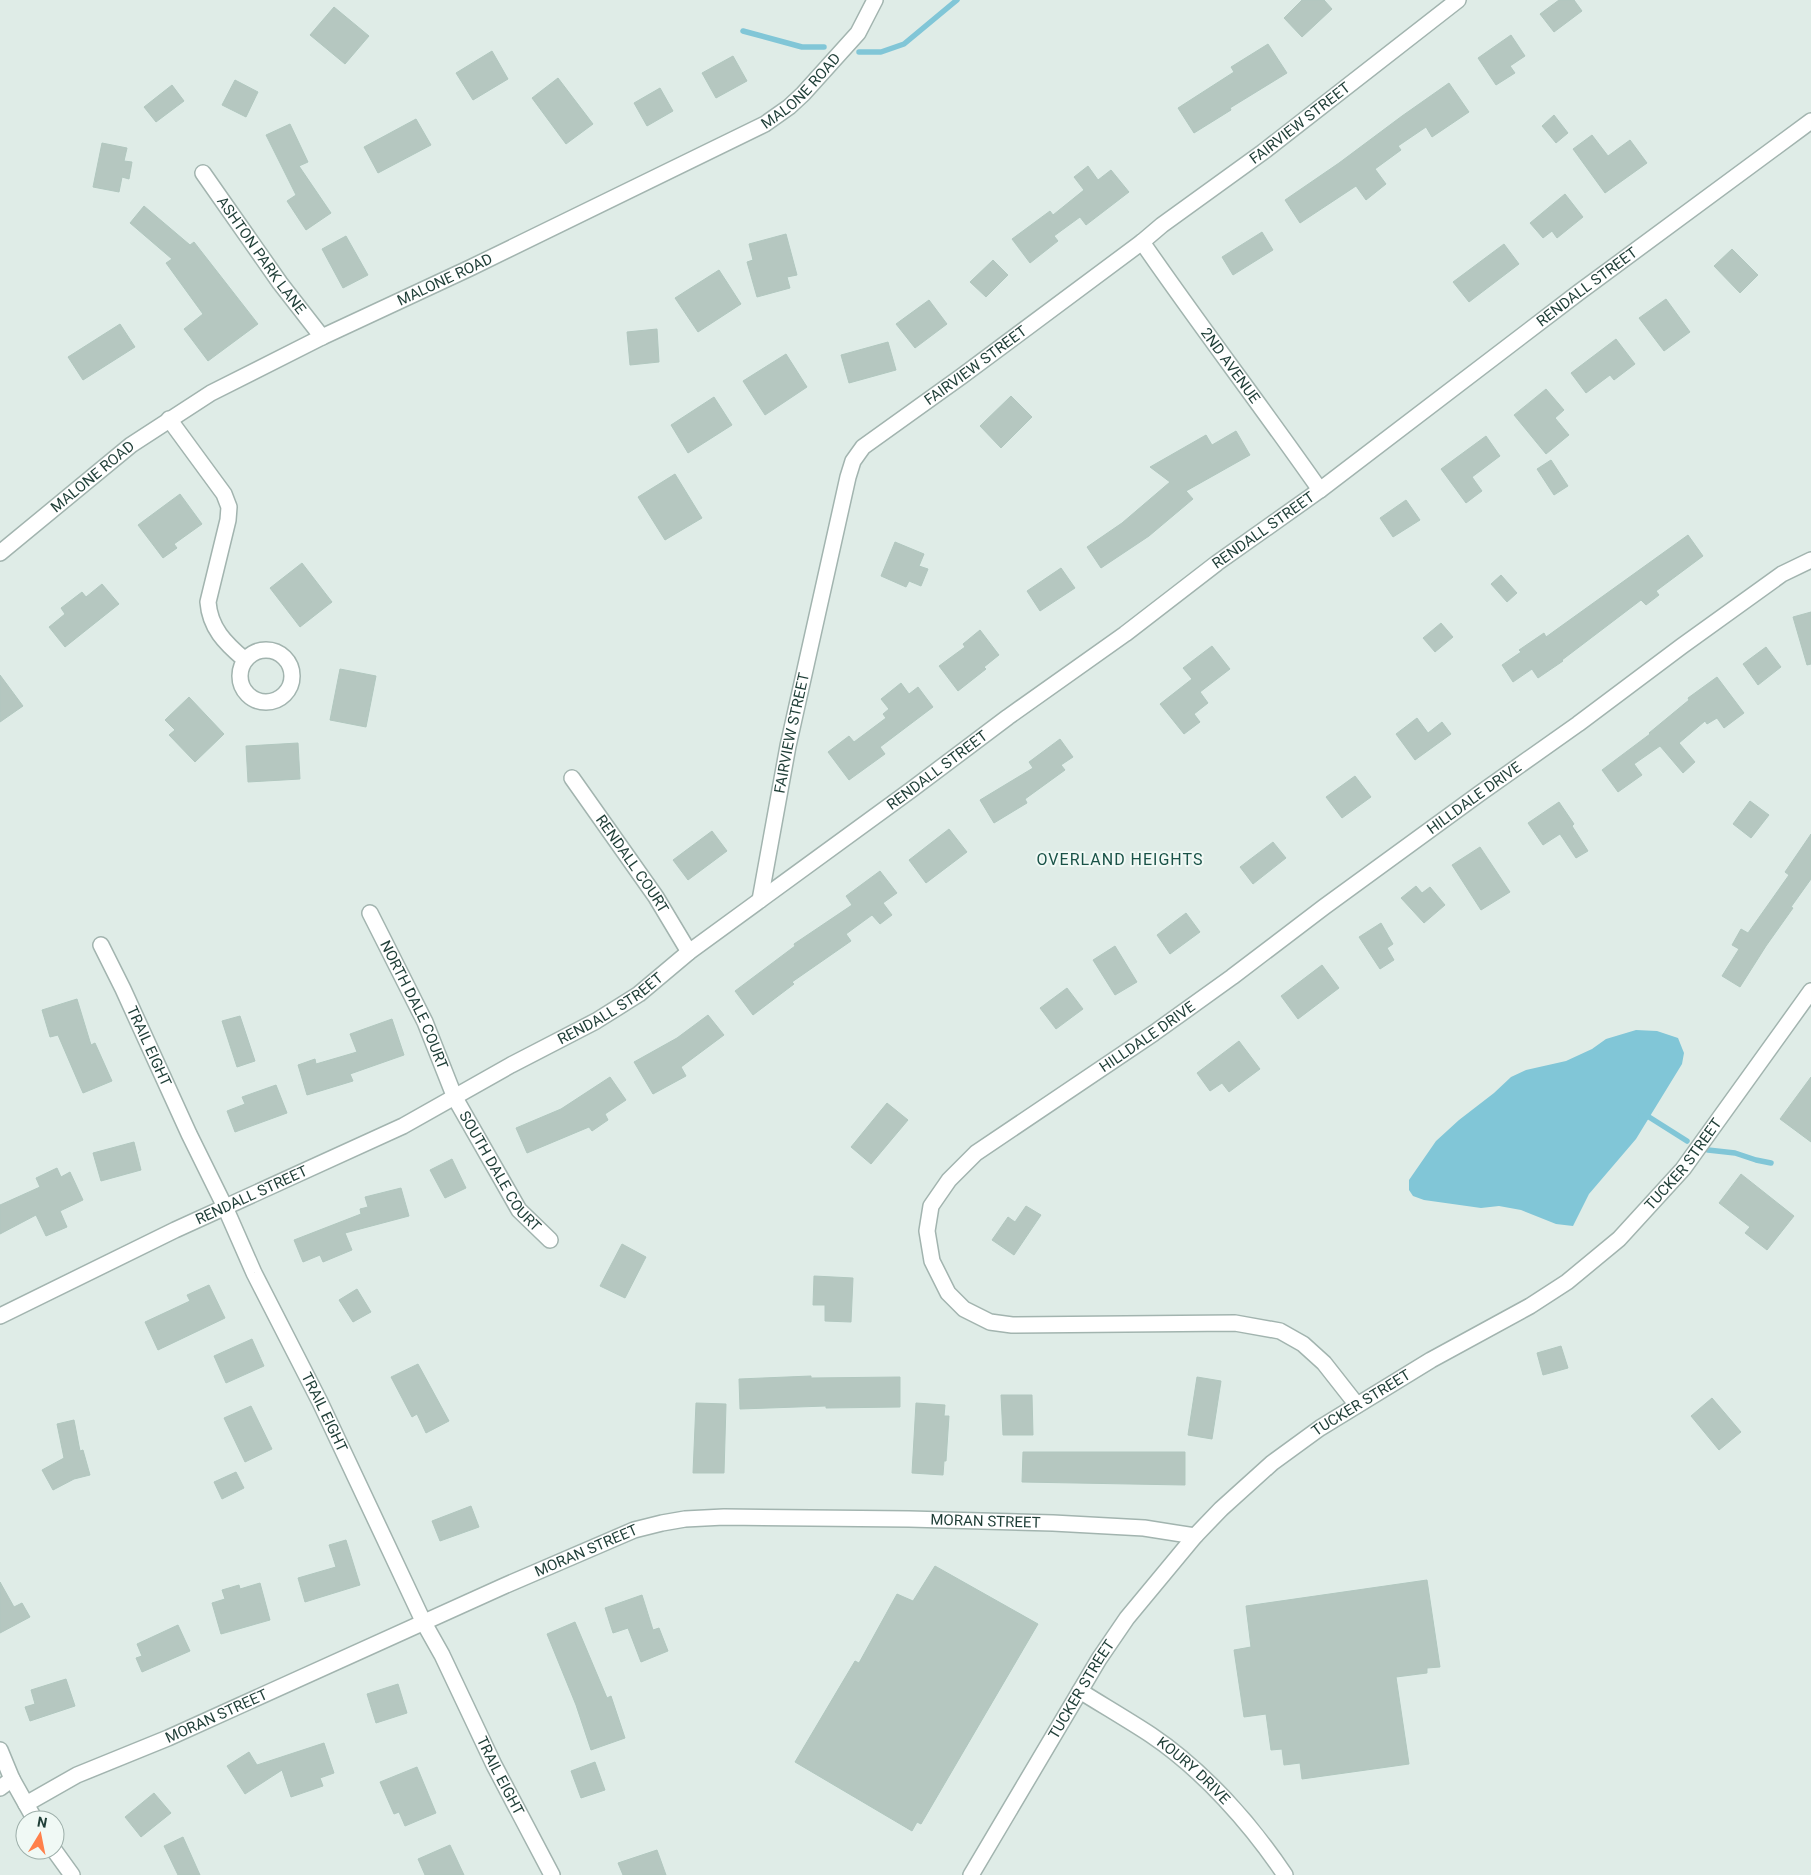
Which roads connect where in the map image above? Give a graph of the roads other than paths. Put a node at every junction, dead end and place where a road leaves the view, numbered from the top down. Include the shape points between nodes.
1 (875, 0) edge
2 (1458, 0) edge
3 (1811, 121) edge
4 (203, 173) dead end
5 (1142, 242) junction
6 (322, 337) junction
7 (169, 419) junction
8 (1320, 490) junction
9 (0, 553) edge
10 (1811, 560) edge
11 (244, 660) dead end
12 (572, 778) dead end
13 (760, 900) junction
14 (370, 913) dead end
15 (101, 945) dead end
16 (689, 952) junction
17 (1811, 991) edge
18 (455, 1098) junction
19 (225, 1207) junction
20 (550, 1240) dead end
21 (0, 1316) edge
22 (1357, 1405) junction
23 (1195, 1536) junction
24 (424, 1623) junction
25 (1080, 1691) junction
26 (0, 1750) edge
27 (12, 1779) junction
28 (0, 1788) edge
29 (26, 1804) junction
30 (30, 1810) edge
31 (61, 1860) edge
32 (72, 1875) edge
33 (552, 1875) edge
34 (971, 1875) edge
35 (1285, 1875) edge

1 - 6 street, MALONE ROAD via 858,33 803,94 765,124
2 - 5 street, FAIRVIEW STREET
3 - 8 street, RENDALL STREET
4 - 6 street, ASHTON PARK LANE
5 - 8 street, 2ND AVENUE
5 - 13 street, FAIRVIEW STREET via 862,447 853,461 788,746
6 - 7 street, MALONE ROAD via 237,379
7 - 9 street, MALONE ROAD via 132,445
7 - 11 street via 224,494 229,507 208,602 209,614 224,642
8 - 13 street, RENDALL STREET
10 - 22 street, HILLDALE DRIVE via 1782,574 1232,977 976,1153 949,1180 931,1206 927,1231 932,1261 948,1293 964,1309 990,1322 1012,1325 1235,1323 1280,1331 1303,1344 1324,1364
12 - 16 street, RENDALL COURT via 656,897
13 - 16 street, RENDALL STREET
14 - 18 street, NORTH DALE COURT via 425,1022
15 - 19 street, TRAIL EIGHT
16 - 18 street, RENDALL STREET via 639,994 596,1021 510,1065
17 - 22 street, TUCKER STREET via 1683,1169 1619,1239 1567,1282 1530,1306
18 - 19 street, RENDALL STREET via 403,1126
18 - 20 street, SOUTH DALE COURT via 519,1210
19 - 21 street, RENDALL STREET
19 - 24 street, TRAIL EIGHT
22 - 23 street, TUCKER STREET via 1272,1463
23 - 24 street, MORAN STREET via 1144,1528 1054,1523 740,1517 685,1519 634,1530
23 - 25 street, TUCKER STREET via 1127,1618
24 - 29 street, MORAN STREET via 168,1738 77,1775
24 - 33 street, TRAIL EIGHT
25 - 34 street, TUCKER STREET
25 - 35 street, KOURY DRIVE via 1152,1736 1192,1768 1236,1812
26 - 27 street
27 - 28 street
27 - 29 street
29 - 30 street
31 - 32 street

